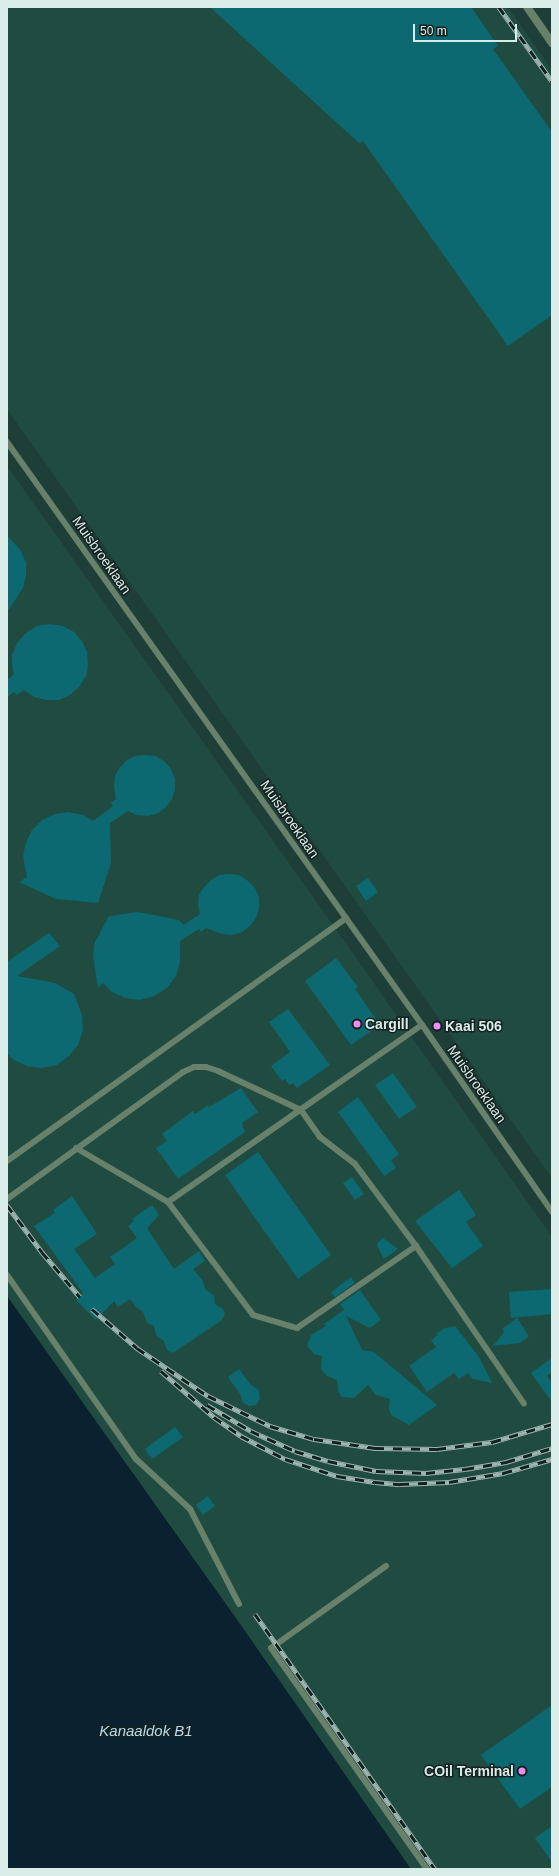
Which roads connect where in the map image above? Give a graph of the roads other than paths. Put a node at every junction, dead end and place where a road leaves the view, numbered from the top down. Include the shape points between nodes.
1 (527, 7) edge
2 (552, 43) edge
3 (7, 442) edge
4 (346, 918) junction
5 (422, 1026) junction
6 (301, 1110) junction
7 (76, 1148) junction
8 (7, 1161) edge
9 (7, 1199) edge
10 (168, 1202) junction
11 (552, 1212) edge
12 (416, 1246) junction
13 (7, 1275) edge
14 (524, 1404) dead end
15 (386, 1566) dead end
16 (239, 1604) dead end
17 (427, 1869) edge

1 - 2 street
3 - 4 lane, Muisbroeklaan
4 - 5 lane, Muisbroeklaan
4 - 8 lane
5 - 6 lane
5 - 11 lane, Muisbroeklaan
6 - 7 lane via 218,1071 194,1067 183,1072
6 - 10 lane
6 - 12 lane via 320,1137 355,1164
7 - 9 lane
7 - 10 lane
10 - 12 lane via 253,1315 297,1328
12 - 14 lane
13 - 16 lane via 136,1459 190,1509
15 - 17 lane via 271,1648

